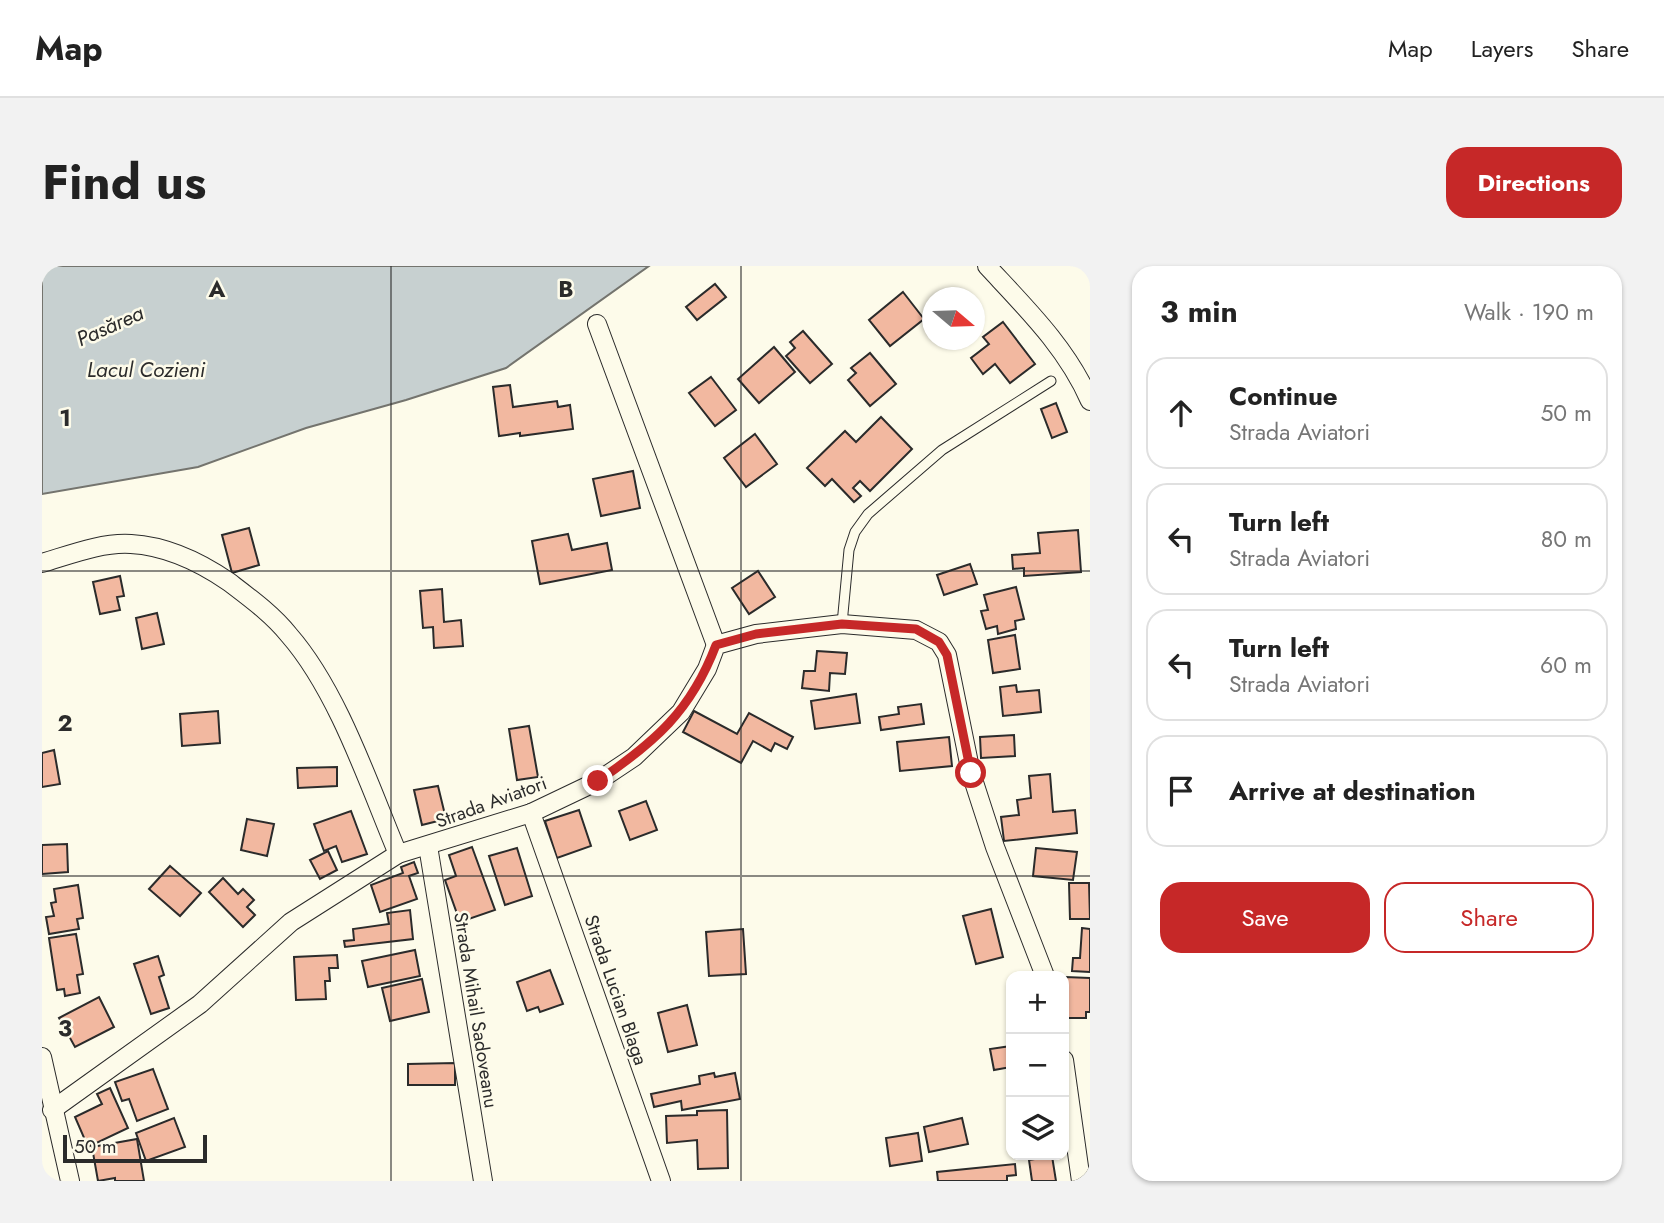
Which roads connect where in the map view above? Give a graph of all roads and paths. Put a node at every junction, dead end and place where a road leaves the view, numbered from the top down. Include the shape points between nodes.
1 (987, 266) edge
2 (597, 324) dead end
3 (1051, 382) dead end
4 (1090, 401) edge
5 (42, 563) edge
6 (842, 624) junction
7 (716, 645) junction
8 (531, 813) junction
9 (428, 846) junction
10 (398, 854) junction
11 (1043, 971) edge
12 (42, 1057) edge
13 (1069, 1096) edge
14 (54, 1117) junction
15 (42, 1138) edge
16 (70, 1181) edge
17 (483, 1181) edge
18 (661, 1181) edge
19 (1081, 1181) edge

1 - 4 street via 1044,327
2 - 7 street
3 - 6 lane via 942,450 868,514 849,550
5 - 10 street via 128,543 165,549 210,569 254,600 289,635 323,683
6 - 7 street via 756,634
6 - 11 street via 916,629 939,642 947,655 971,773
7 - 8 street, Strada Aviatori via 681,712 654,739 598,781
8 - 9 street, Strada Aviatori
8 - 18 street, Strada Lucian Blaga
9 - 10 street, Strada Aviatori
9 - 17 street, Strada Mihail Sadoveanu
10 - 14 street, Strada Aviatori via 291,922 200,1004
12 - 14 street
13 - 19 street
14 - 15 street, Strada Aviatori
14 - 16 street

